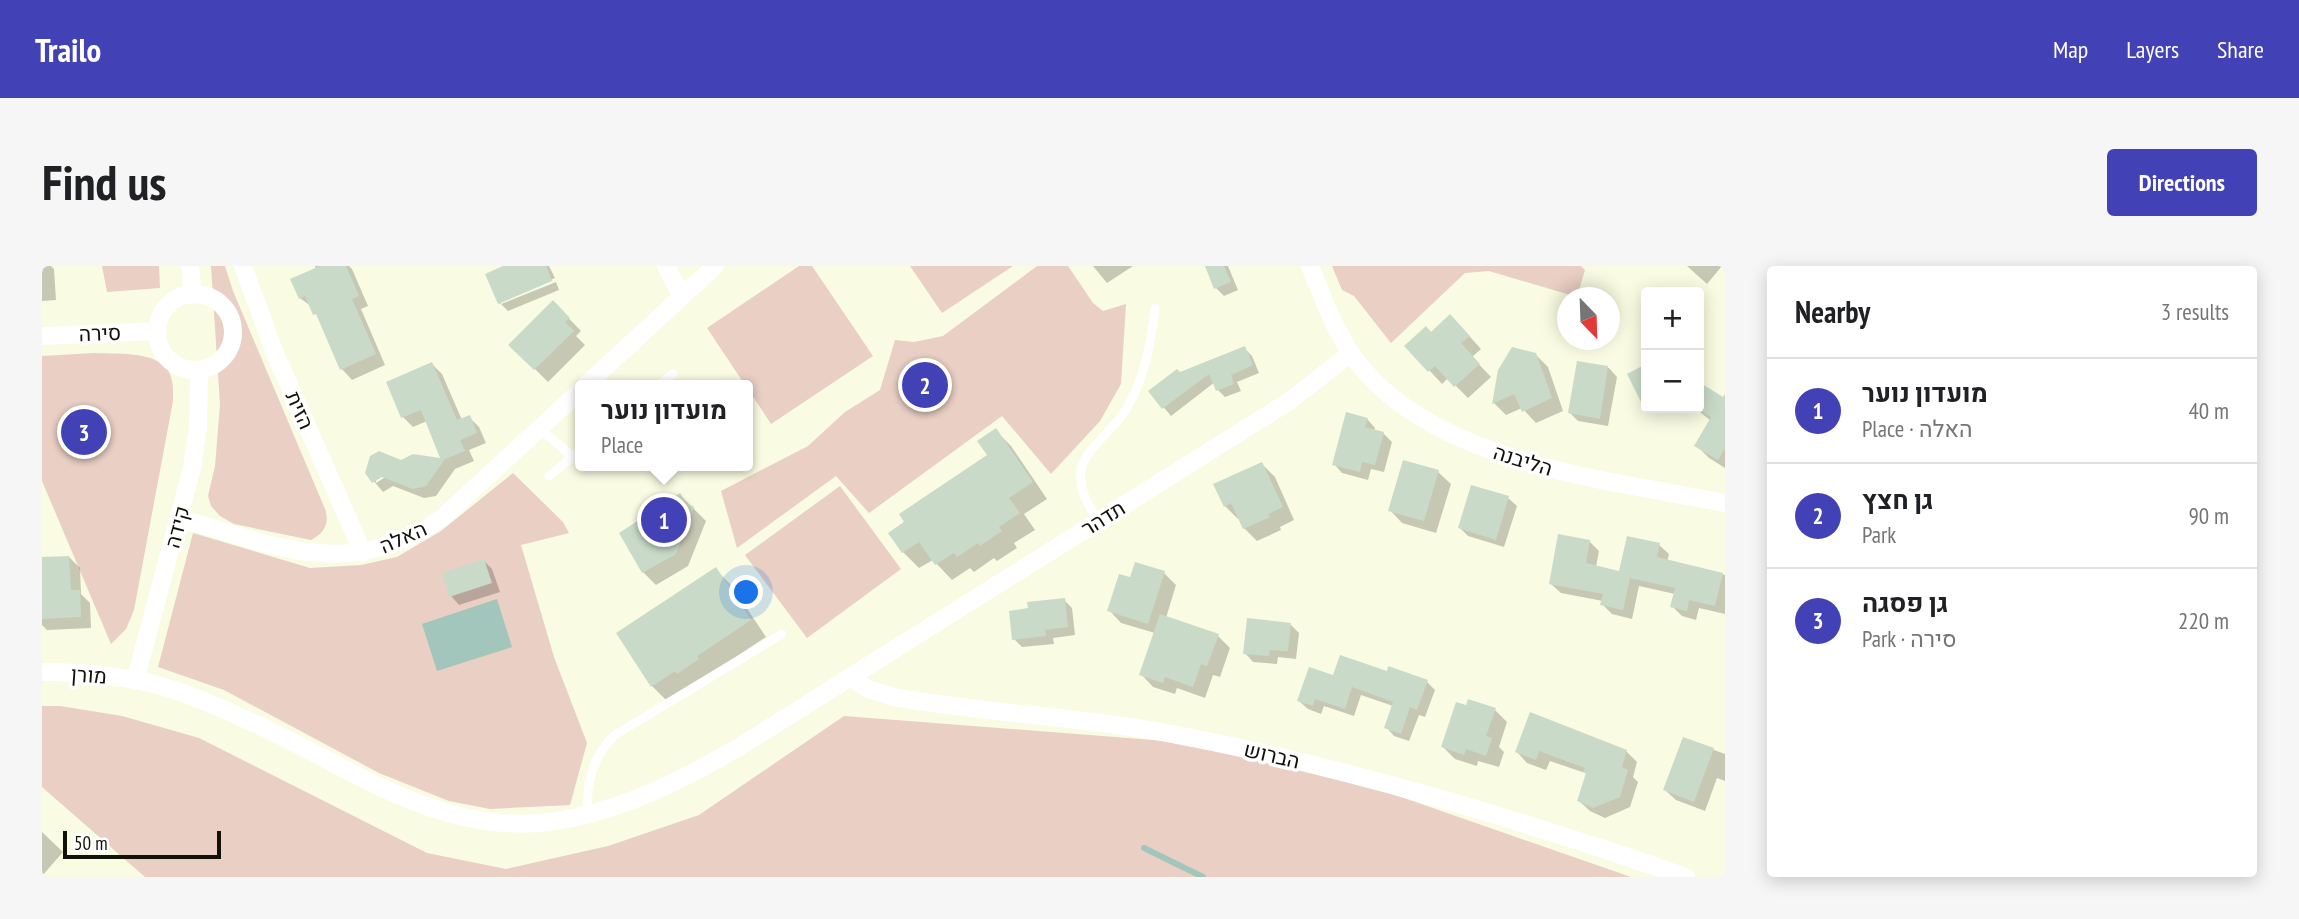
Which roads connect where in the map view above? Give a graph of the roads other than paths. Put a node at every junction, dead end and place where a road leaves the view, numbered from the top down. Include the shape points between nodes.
1 (190, 266) edge
2 (243, 266) edge
3 (666, 266) edge
4 (715, 266) edge
5 (1310, 266) edge
6 (193, 295) junction
7 (682, 296) junction
8 (1155, 308) dead end
9 (157, 331) junction
10 (42, 336) edge
11 (1351, 353) junction
12 (199, 370) junction
13 (673, 374) dead end
14 (591, 380) edge
15 (665, 380) edge
16 (575, 395) edge
17 (539, 428) junction
18 (575, 453) edge
19 (575, 455) edge
20 (549, 477) dead end
21 (1725, 503) edge
22 (179, 518) junction
23 (1098, 521) junction
24 (363, 553) junction
25 (782, 634) dead end
26 (42, 672) edge
27 (850, 677) junction
28 (135, 681) junction
29 (587, 816) junction
30 (1686, 877) edge

1 - 6 street
2 - 24 street, הזית via 274,351
3 - 7 street
4 - 7 street
5 - 11 street, הליבנה
6 - 9 street via 166,307
6 - 12 street via 212,298 222,306 233,328 228,352 219,362
7 - 14 street
8 - 23 lane via 1152,338 1135,390 1081,470 1081,491
9 - 10 street, סירה
9 - 12 street via 158,343 172,363
11 - 21 street, הליבנה via 1394,398 1476,444 1551,469
11 - 23 street, תדהר via 1289,402
12 - 22 street, קידה via 195,448
13 - 15 lane
16 - 17 street, האלה
17 - 18 lane
17 - 24 street, האלה via 432,525 403,541
19 - 20 lane
22 - 24 street, האלה via 285,549
22 - 28 street, קידה
23 - 27 street, תדהר
25 - 29 lane via 606,743 590,775
26 - 28 street, מורן
27 - 29 street, תדהר via 687,777 638,800
27 - 30 street, הברוש via 894,697 1158,732 1303,762 1468,807
28 - 29 street, מורן via 181,692 249,721 374,785 438,811 502,823 546,823

